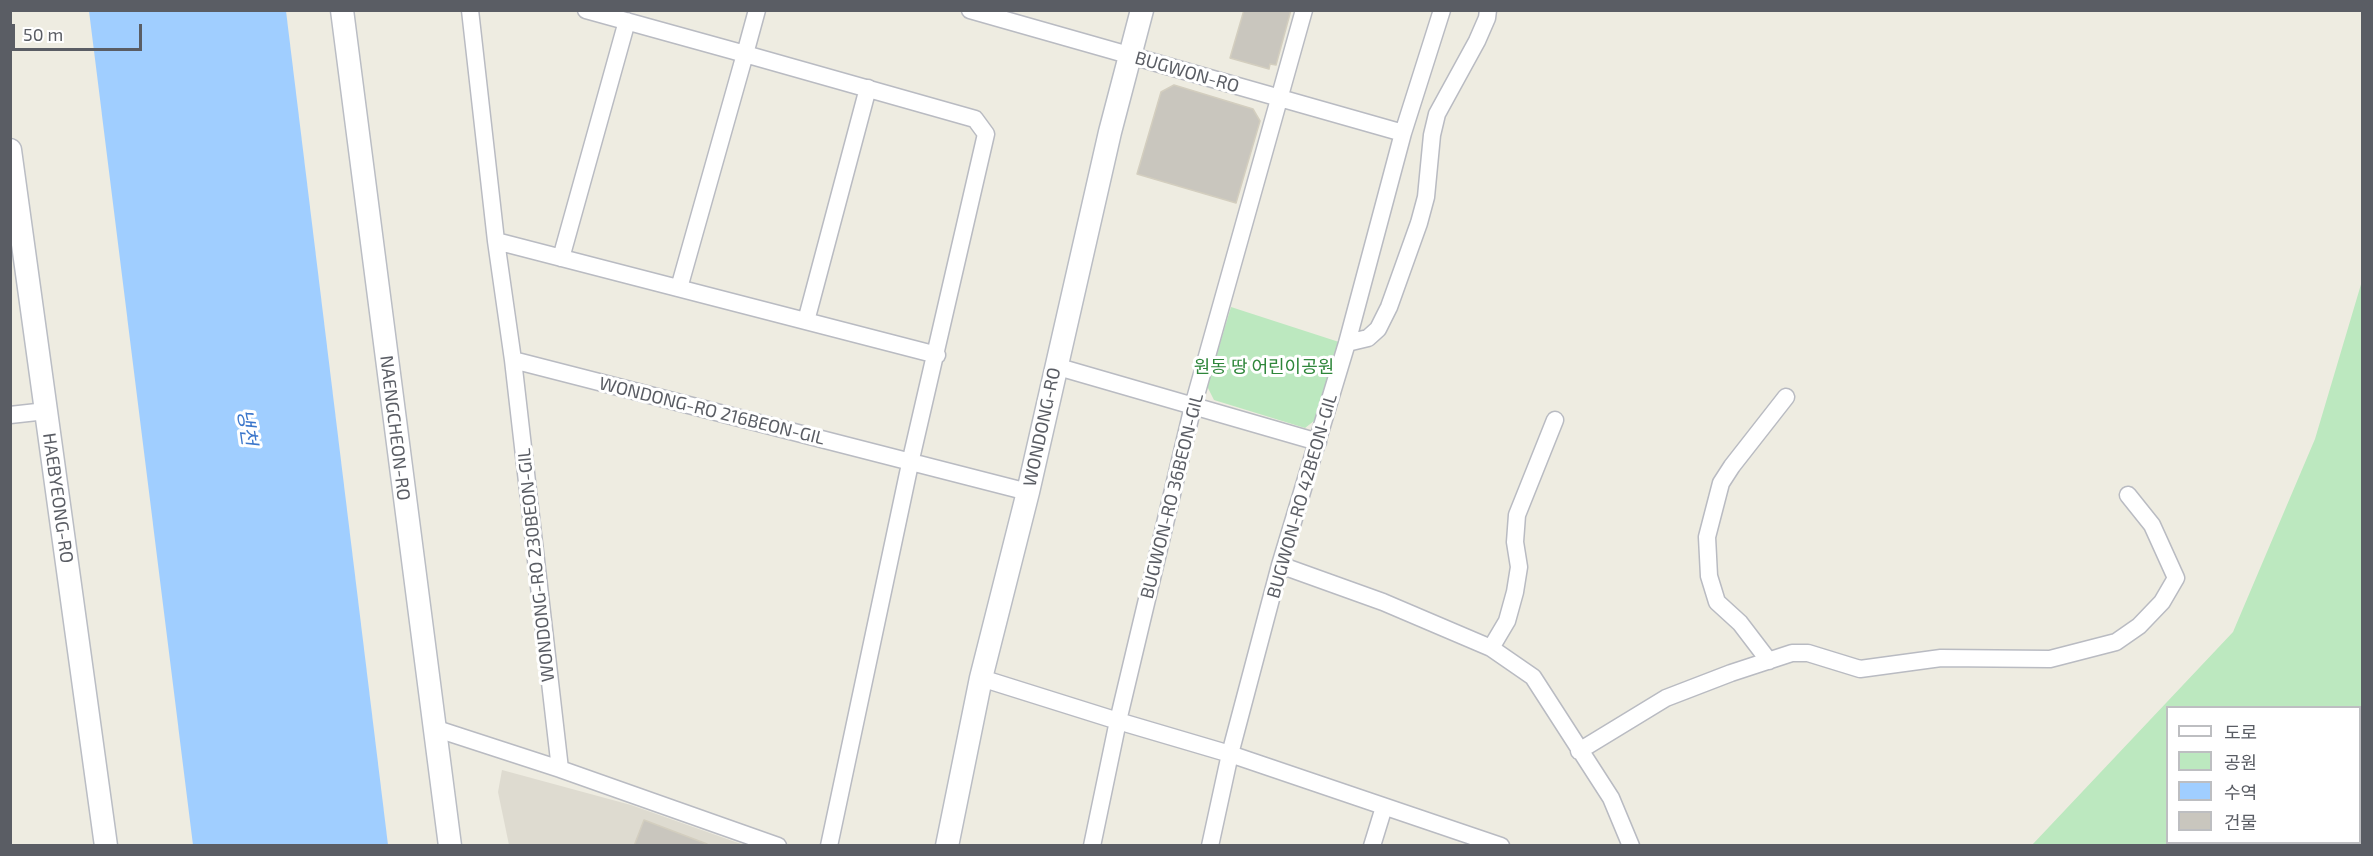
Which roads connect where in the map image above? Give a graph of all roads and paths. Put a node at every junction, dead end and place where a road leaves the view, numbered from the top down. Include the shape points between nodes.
1 (342, 10) edge
2 (470, 10) edge
3 (586, 10) edge
4 (757, 10) edge
5 (970, 10) edge
6 (1142, 10) edge
7 (1304, 10) edge
8 (1442, 10) edge
9 (1488, 10) edge
10 (627, 21) junction
11 (745, 54) junction
12 (1130, 56) junction
13 (868, 88) junction
14 (1280, 98) junction
15 (1403, 134) junction
16 (10, 150) edge
17 (496, 241) junction
18 (561, 258) junction
19 (679, 288) junction
20 (806, 321) junction
21 (1347, 343) junction
22 (937, 355) junction
23 (513, 360) junction
24 (1055, 366) junction
25 (1786, 397) dead end
26 (1193, 406) junction
27 (46, 411) junction
28 (10, 415) edge
29 (1554, 420) dead end
30 (1318, 442) junction
31 (911, 461) junction
32 (1028, 492) junction
33 (2128, 495) dead end
34 (1280, 565) junction
35 (1491, 648) junction
36 (1769, 661) junction
37 (981, 678) junction
38 (1118, 721) junction
39 (434, 728) junction
40 (1579, 751) junction
41 (1230, 754) junction
42 (560, 769) junction
43 (1384, 807) junction
44 (106, 846) edge
45 (450, 846) edge
46 (778, 846) edge
47 (830, 846) edge
48 (947, 846) edge
49 (1092, 846) edge
50 (1210, 846) edge
51 (1372, 846) edge
52 (1501, 846) edge
53 (1631, 846) edge

1 - 39 street, NAENGCHEON-RO
2 - 17 street
3 - 10 street
4 - 11 street
5 - 12 street, BUGWON-RO
6 - 12 street, WONDONG-RO
7 - 14 street, BUGWON-RO 36BEON-GIL
8 - 15 street, BUGWON-RO 42BEON-GIL
9 - 21 street via 1478,41 1437,114 1426,197 1389,307 1378,329 1368,338
10 - 11 street
10 - 18 street
11 - 13 street
11 - 19 street
12 - 14 street, BUGWON-RO
12 - 24 street, WONDONG-RO
13 - 20 street
13 - 22 street via 975,119 986,134
14 - 15 street, BUGWON-RO
14 - 26 street, BUGWON-RO 36BEON-GIL
15 - 21 street, BUGWON-RO 42BEON-GIL
16 - 27 street, HAEBYEONG-RO
17 - 18 street
17 - 23 street
18 - 19 street
19 - 20 street
20 - 22 street
21 - 30 street, BUGWON-RO 42BEON-GIL
22 - 31 street
23 - 31 street, WONDONG-RO 216BEON-GIL
23 - 42 street, WONDONG-RO 230BEON-GIL
24 - 26 street
24 - 32 street, WONDONG-RO
25 - 36 street via 1721,483 1707,537 1709,576 1717,602 1740,623
26 - 30 street
26 - 38 street, BUGWON-RO 36BEON-GIL
27 - 28 street
27 - 44 street, HAEBYEONG-RO
29 - 35 street via 1517,515 1515,542 1519,567 1515,592 1507,621
30 - 34 street, BUGWON-RO 42BEON-GIL
31 - 32 street, WONDONG-RO 216BEON-GIL
31 - 47 street
32 - 37 street, WONDONG-RO
33 - 36 street via 2152,525 2176,578 2162,602 2139,626 2116,642 2050,659 1941,658 1860,669 1808,653 1792,653
34 - 35 street via 1383,602
34 - 41 street, BUGWON-RO 42BEON-GIL
35 - 40 street via 1533,677
36 - 40 street via 1666,698
37 - 38 street
37 - 48 street, WONDONG-RO
38 - 41 street
38 - 49 street, BUGWON-RO 36BEON-GIL
39 - 42 street
39 - 45 street, NAENGCHEON-RO
40 - 53 street via 1611,798
41 - 43 street
41 - 50 street, BUGWON-RO 42BEON-GIL
42 - 46 street
43 - 51 street
43 - 52 street

